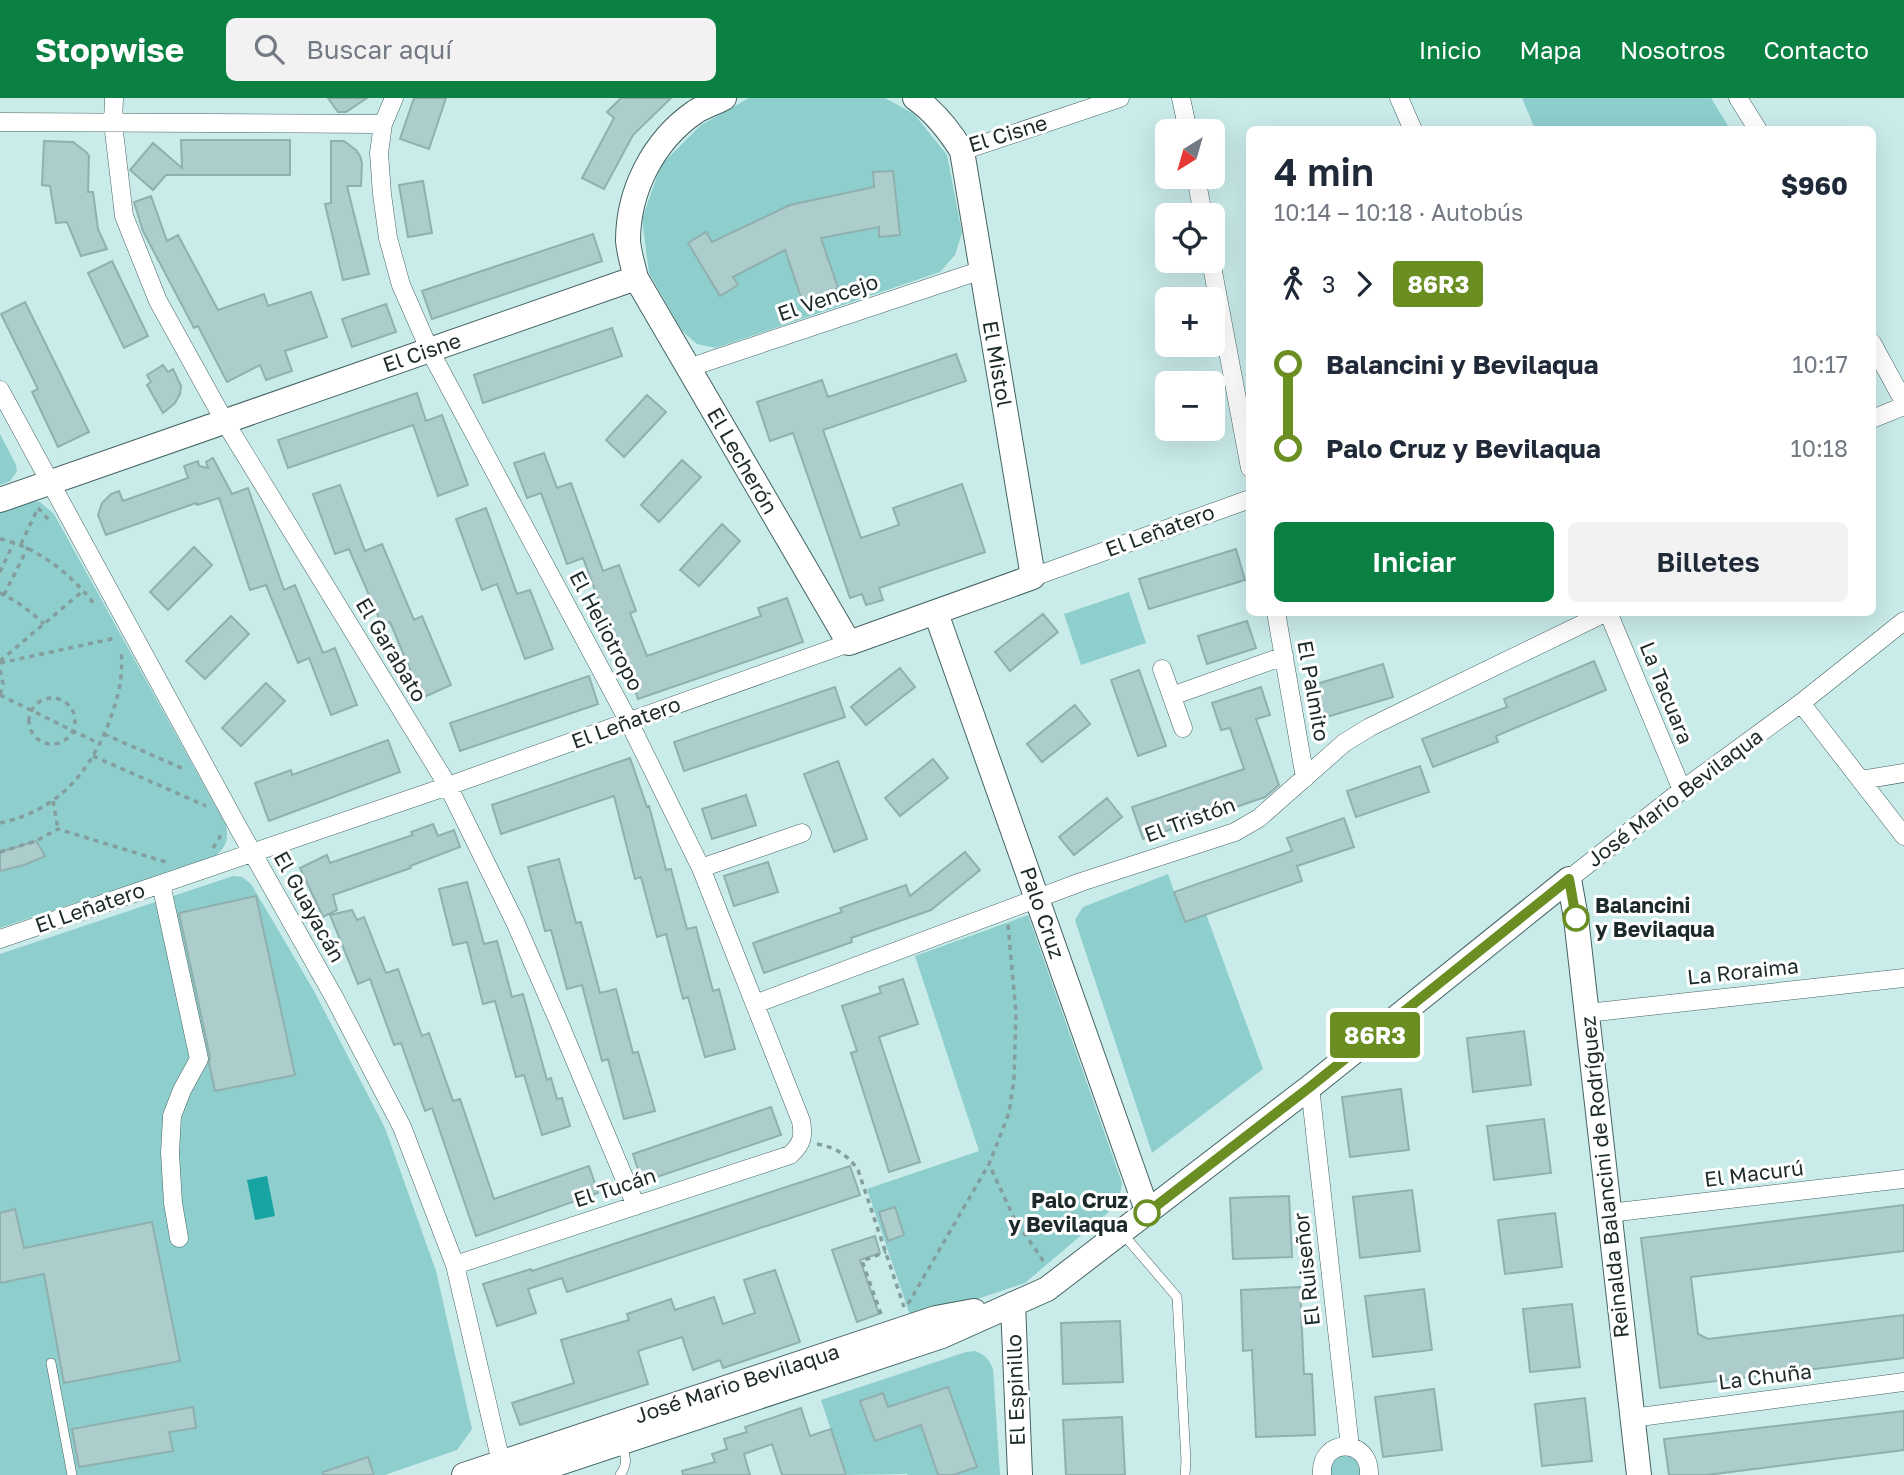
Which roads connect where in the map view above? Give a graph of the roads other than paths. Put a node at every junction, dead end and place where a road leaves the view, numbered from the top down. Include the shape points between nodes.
1 (114, 98) edge
2 (394, 98) edge
3 (724, 98) edge
4 (915, 98) edge
5 (1119, 98) edge
6 (1181, 98) edge
7 (1399, 98) edge
8 (1738, 98) edge
9 (1185, 119) edge
10 (0, 122) edge
11 (113, 122) junction
12 (383, 124) junction
13 (1411, 126) edge
14 (1756, 126) edge
15 (962, 151) junction
16 (982, 270) junction
17 (1213, 273) edge
18 (636, 278) junction
19 (430, 351) junction
20 (1876, 351) edge
21 (688, 368) junction
22 (0, 390) edge
23 (1904, 404) edge
24 (1876, 417) edge
25 (225, 422) junction
26 (1246, 447) edge
27 (50, 483) junction
28 (0, 500) edge
29 (1246, 500) edge
30 (1033, 578) junction
31 (936, 613) junction
32 (1277, 616) edge
33 (1600, 616) edge
34 (1610, 616) edge
35 (1904, 621) edge
36 (849, 643) junction
37 (1284, 656) junction
38 (1162, 669) dead end
39 (1172, 696) junction
40 (1801, 703) junction
41 (629, 722) junction
42 (1183, 729) dead end
43 (1904, 773) edge
44 (1305, 778) junction
45 (1861, 780) junction
46 (447, 786) junction
47 (1682, 790) junction
48 (802, 833) dead end
49 (1904, 836) edge
50 (252, 853) junction
51 (702, 868) junction
52 (160, 876) junction
53 (1569, 879) junction
54 (1037, 898) junction
55 (0, 939) edge
56 (1904, 978) edge
57 (755, 1004) junction
58 (1587, 1013) junction
59 (1310, 1087) junction
60 (795, 1151) joint
61 (1904, 1179) edge
62 (636, 1206) junction
63 (1147, 1213) junction
64 (1609, 1213) junction
65 (1122, 1233) junction
66 (179, 1238) dead end
67 (455, 1265) junction
68 (1013, 1304) junction
69 (51, 1363) dead end
70 (1904, 1382) edge
71 (1632, 1418) junction
72 (622, 1442) junction
73 (1350, 1447) junction
74 (503, 1469) edge
75 (1372, 1474) edge
76 (72, 1475) edge
77 (464, 1475) edge
78 (523, 1475) edge
79 (620, 1475) edge
80 (1020, 1475) edge
81 (1185, 1475) edge
82 (1322, 1475) edge
83 (1639, 1475) edge

1 - 11 street, El Garabato
2 - 12 street, El Heliotropo
3 - 18 street via 695,112 650,157 630,216 628,243
4 - 15 street, El Cisne via 949,130
5 - 15 street, El Cisne
6 - 9 street
7 - 13 street
8 - 14 street
10 - 11 street
11 - 12 street
11 - 25 street, El Garabato via 124,216 158,301
12 - 19 street, El Heliotropo via 379,153 388,238 401,285
15 - 16 street, El Mistol
16 - 21 street, El Vencejo
16 - 30 street, El Mistol
17 - 26 street
18 - 19 street, El Cisne
18 - 21 street, El Lecherón
19 - 25 street, El Cisne
19 - 41 street, El Heliotropo
20 - 23 street
21 - 36 street, El Lecherón
22 - 27 street, El Guayacán
23 - 24 street
25 - 27 street, El Cisne
25 - 46 street, El Garabato
27 - 28 street, El Cisne
27 - 50 street, El Guayacán
29 - 30 street, El Leñatero
30 - 31 street, El Leñatero
31 - 36 street, El Leñatero
31 - 54 street, Palo Cruz
32 - 37 street, El Palmito
33 - 44 street, El Tristón via 1370,727
34 - 47 street, La Tacuara
35 - 40 street, José Mario Bevilaqua
36 - 41 street, El Leñatero
37 - 39 street
37 - 44 street, El Palmito
38 - 39 street
39 - 42 street
40 - 45 street
40 - 47 street, José Mario Bevilaqua
41 - 46 street, El Leñatero
41 - 51 street, El Heliotropo
43 - 45 street
44 - 54 street, El Tristón via 1234,832
45 - 49 street
46 - 50 street, El Leñatero
46 - 62 street, El Garabato via 521,936
47 - 53 street, José Mario Bevilaqua
48 - 51 street
50 - 52 street, El Leñatero
50 - 67 street, El Guayacán via 402,1127
51 - 57 street, El Heliotropo
52 - 55 street, El Leñatero
52 - 66 street via 199,1059 172,1116 170,1153
53 - 58 street, Reinalda Balancini de Rodríguez
53 - 59 street, José Mario Bevilaqua
54 - 57 street, El Tristón
54 - 63 street, Palo Cruz
56 - 58 street, La Roraima
57 - 60 street, El Heliotropo via 801,1121 803,1134
58 - 64 street, Reinalda Balancini de Rodríguez
59 - 63 street, José Mario Bevilaqua
59 - 73 street, El Ruiseñor
60 - 62 street, El Tucán
61 - 64 street, El Macurú
62 - 67 street, El Tucán
63 - 65 street, José Mario Bevilaqua
64 - 71 street, Reinalda Balancini de Rodríguez
65 - 68 street, José Mario Bevilaqua via 1060,1281
65 - 81 lane via 1177,1297
67 - 74 street, El Guayacán
68 - 72 street, José Mario Bevilaqua via 942,1336
68 - 74 street, José Mario Bevilaqua via 936,1318
68 - 80 street, El Espinillo
69 - 76 lane
70 - 71 street, La Chuña
71 - 83 street, Reinalda Balancini de Rodríguez
72 - 78 street, José Mario Bevilaqua
72 - 79 lane via 627,1460
73 - 75 street via 1367,1459
73 - 82 street via 1329,1452
74 - 77 street, José Mario Bevilaqua

